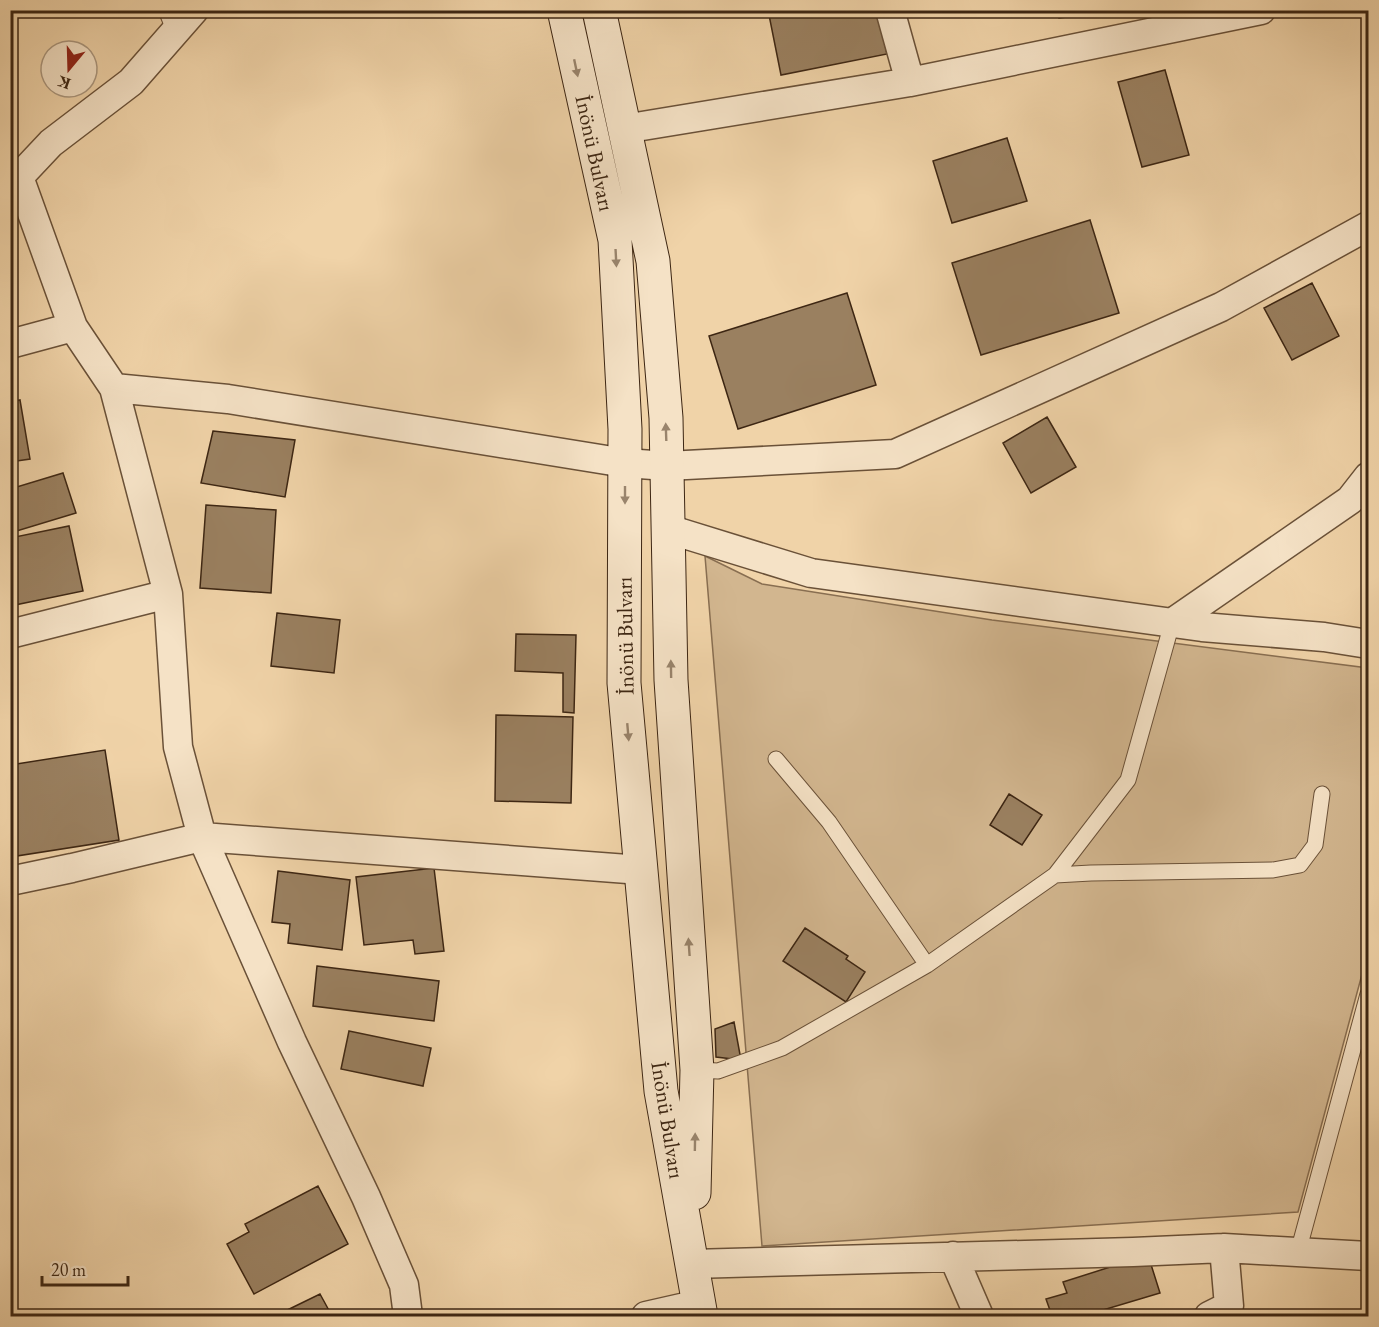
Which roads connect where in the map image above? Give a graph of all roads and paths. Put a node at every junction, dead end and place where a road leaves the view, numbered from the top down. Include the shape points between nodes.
1 (194, 10) edge
2 (564, 10) edge
3 (599, 10) edge
4 (890, 10) edge
5 (1261, 10) edge
6 (171, 21) edge
7 (910, 82) junction
8 (624, 129) junction
9 (15, 175) edge
10 (1368, 226) edge
11 (73, 327) junction
12 (10, 344) edge
13 (114, 388) junction
14 (625, 462) junction
15 (667, 466) junction
16 (1368, 477) edge
17 (668, 529) junction
18 (168, 594) junction
19 (1172, 623) junction
20 (10, 634) edge
21 (1368, 644) edge
22 (776, 759) dead end
23 (1322, 794) dead end
24 (202, 837) junction
25 (641, 870) junction
26 (1055, 874) junction
27 (10, 881) edge
28 (927, 965) junction
29 (1368, 994) edge
30 (697, 1070) junction
31 (1224, 1248) junction
32 (1298, 1252) junction
33 (1368, 1256) edge
34 (952, 1257) junction
35 (692, 1264) junction
36 (700, 1310) edge
37 (408, 1317) edge
38 (646, 1317) edge
39 (979, 1317) edge
40 (1209, 1317) edge

1 - 6 street
2 -> 14 main road, İnönü Bulvarı via 615,240
3 - 8 main road, İnönü Bulvarı
4 - 7 street
5 - 7 street
6 - 9 street via 131,82
7 - 8 street
15 -> 8 main road, İnönü Bulvarı via 653,261
9 - 11 street
10 - 15 street via 1221,307 895,454
11 - 12 street
11 - 13 street
13 - 14 street via 228,399
13 - 18 street
14 - 15 street
14 -> 25 main road, İnönü Bulvarı via 624,683
15 - 17 main road, İnönü Bulvarı
16 - 19 street via 1350,500
17 - 19 street via 811,573
30 -> 17 main road, İnönü Bulvarı via 671,680
18 - 20 street
18 - 24 street via 178,747
19 - 21 street
19 - 26 lane via 1128,780
22 - 28 lane via 829,822
23 - 26 lane via 1316,845 1300,865 1273,870
24 - 25 street
24 - 27 street
24 - 37 street via 404,1285
25 - 35 main road, İnönü Bulvarı via 661,1091
26 - 28 lane
28 - 30 lane via 782,1048 718,1071
29 - 32 lane
35 -> 30 main road, İnönü Bulvarı
31 - 32 street
31 - 34 street
31 - 40 street via 1229,1306
32 - 33 street
34 - 35 street
34 - 39 street
35 - 36 main road, İnönü Bulvarı
36 - 38 street

